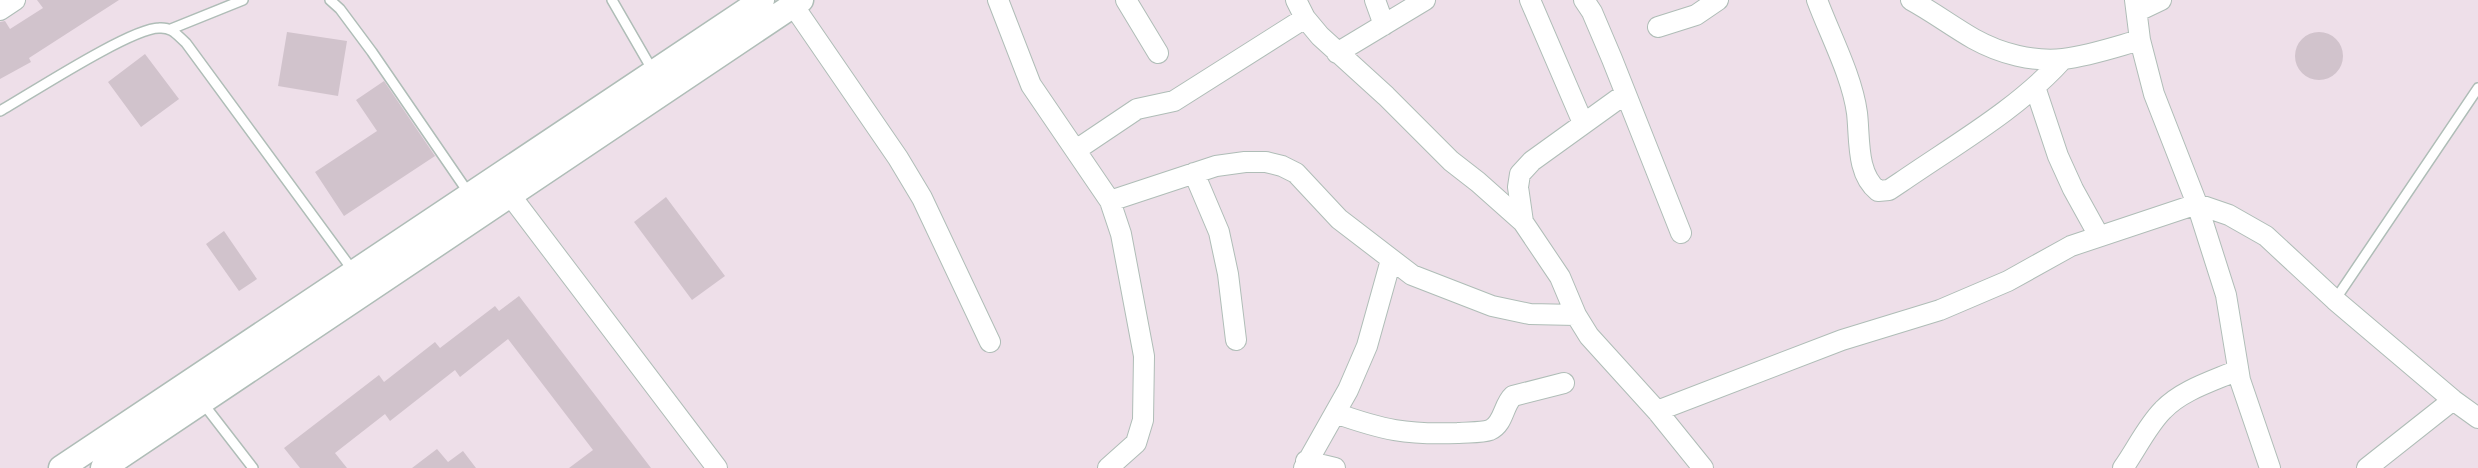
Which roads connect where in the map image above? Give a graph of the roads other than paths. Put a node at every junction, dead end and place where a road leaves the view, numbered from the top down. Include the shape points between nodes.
1 (15, 0) edge
2 (243, 0) edge
3 (330, 0) edge
4 (612, 0) edge
5 (762, 0) edge
6 (998, 0) edge
7 (1126, 0) edge
8 (1296, 0) edge
9 (1375, 0) edge
10 (1425, 0) edge
11 (1530, 0) edge
12 (1584, 0) edge
13 (1718, 0) edge
14 (1817, 0) edge
15 (1911, 0) edge
16 (2161, 0) edge
17 (797, 3) edge
18 (2136, 6) edge
19 (0, 10) edge
20 (1305, 18) junction
21 (1384, 25) junction
22 (1658, 27) dead end
23 (171, 28) junction
24 (2140, 40) junction
25 (1158, 53) dead end
26 (1337, 53) junction
27 (2063, 59) junction
28 (661, 82) junction
29 (2036, 87) junction
30 (2478, 88) edge
31 (1625, 94) junction
32 (0, 111) edge
33 (1583, 123) junction
34 (1076, 150) junction
35 (1194, 173) junction
36 (503, 186) junction
37 (470, 195) junction
38 (1110, 201) junction
39 (2197, 204) junction
40 (1523, 222) junction
41 (1681, 233) dead end
42 (2099, 236) junction
43 (1391, 260) junction
44 (355, 273) junction
45 (2335, 300) junction
46 (1576, 315) junction
47 (1236, 340) dead end
48 (990, 342) dead end
49 (2238, 370) junction
50 (1564, 383) dead end
51 (2453, 400) junction
52 (202, 402) junction
53 (1657, 411) junction
54 (1335, 413) junction
55 (2478, 418) edge
56 (1305, 464) edge
57 (61, 468) edge
58 (104, 468) edge
59 (253, 468) edge
60 (717, 468) edge
61 (1108, 468) edge
62 (1335, 468) edge
63 (1703, 468) edge
64 (2123, 468) edge
65 (2270, 468) edge
66 (2367, 468) edge

1 - 19 street
2 - 23 lane
3 - 37 lane via 372,52
4 - 28 lane
5 - 28 street
6 - 34 street via 1031,85
7 - 25 street
8 - 20 street
9 - 21 street
10 - 21 street
11 - 33 street
12 - 31 street
13 - 22 street via 1696,15
14 - 29 street via 1852,85 1861,159 1871,186 1878,191 1889,190
15 - 27 street via 1998,51 2022,57
16 - 18 street
17 - 28 street
17 - 48 street via 922,198
18 - 24 street
20 - 26 street
20 - 34 street via 1174,101 1137,110
21 - 26 street
23 - 32 lane via 157,27 127,39
23 - 44 lane
24 - 27 street
24 - 39 street via 2154,94
26 - 40 street via 1451,161
27 - 29 street
28 - 36 street
29 - 42 street via 2058,156
30 - 45 lane
31 - 33 street
31 - 41 street
33 - 40 street via 1520,174
34 - 38 street
35 - 38 street
35 - 43 street via 1245,162 1282,166 1296,173 1340,219
35 - 47 street via 1219,232
36 - 37 street
36 - 52 street
36 - 60 street
37 - 44 street
38 - 61 street via 1121,234 1144,356 1143,420 1136,443
39 - 42 street
39 - 45 street via 2229,215 2266,236
39 - 49 street via 2226,295
40 - 46 street via 1560,277
42 - 53 street via 1940,310 1809,351
43 - 46 street via 1412,275 1492,306 1530,314
43 - 54 street via 1367,346
44 - 57 street
45 - 51 street
46 - 53 street via 1589,336
49 - 64 street via 2196,388 2163,410
49 - 65 street
50 - 54 street via 1514,396 1497,425 1478,432 1418,434 1380,429
51 - 55 street
51 - 66 street
52 - 58 street
52 - 59 lane
53 - 63 street
54 - 56 street
56 - 62 street

